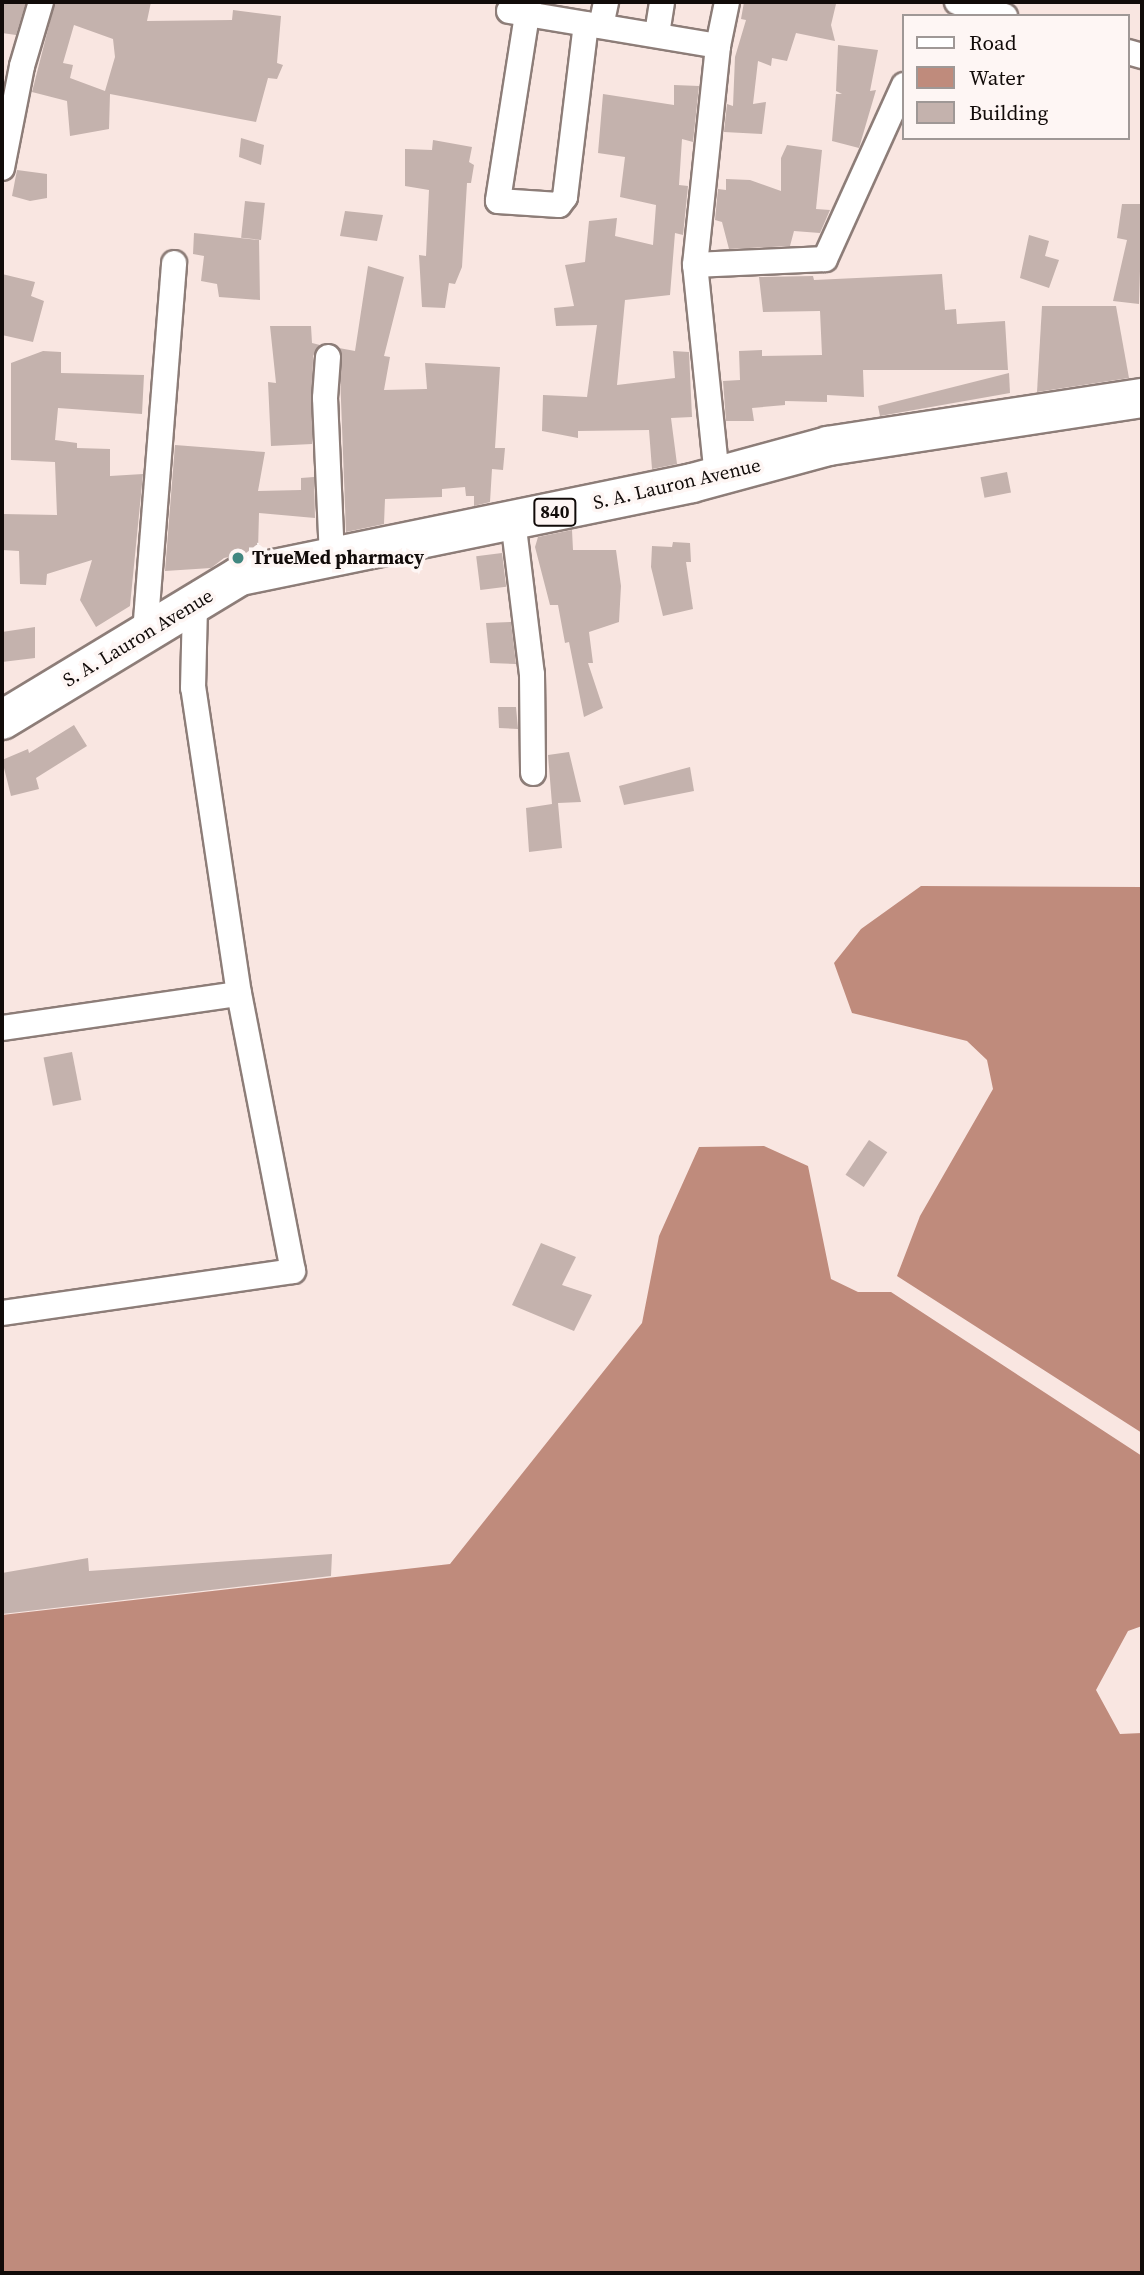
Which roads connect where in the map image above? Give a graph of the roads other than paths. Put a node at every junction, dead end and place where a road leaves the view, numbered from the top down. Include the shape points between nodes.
1 (41, 2) edge
2 (606, 2) edge
3 (662, 2) edge
4 (727, 2) edge
5 (955, 2) edge
6 (522, 9) edge
7 (998, 14) edge
8 (594, 25) junction
9 (657, 34) junction
10 (718, 46) junction
11 (902, 89) edge
12 (2, 168) edge
13 (174, 263) dead end
14 (695, 265) junction
15 (328, 357) dead end
16 (1142, 398) edge
17 (717, 477) junction
18 (513, 520) junction
19 (332, 557) junction
20 (195, 606) junction
21 (145, 633) junction
22 (2, 720) edge
23 (533, 773) dead end
24 (239, 994) junction
25 (2, 1028) edge
26 (2, 1313) edge

1 - 12 street via 22,66
2 - 8 street
3 - 9 street
4 - 10 street
5 - 7 street
6 - 8 street
6 - 8 street via 498,201 559,205 565,197
8 - 9 street
9 - 10 street
10 - 14 street
11 - 14 street via 825,259
13 - 21 street
14 - 17 street
15 - 19 street via 325,398
16 - 17 highway, S. A. Lauron Avenue / 840 via 828,446
17 - 18 highway, S. A. Lauron Avenue / 840
18 - 19 highway, S. A. Lauron Avenue / 840
18 - 23 street via 533,685
19 - 20 highway, S. A. Lauron Avenue / 840 via 240,576
20 - 21 highway, S. A. Lauron Avenue / 840
20 - 24 street via 193,688
21 - 22 highway, S. A. Lauron Avenue / 840
24 - 25 street
24 - 26 street via 293,1271

